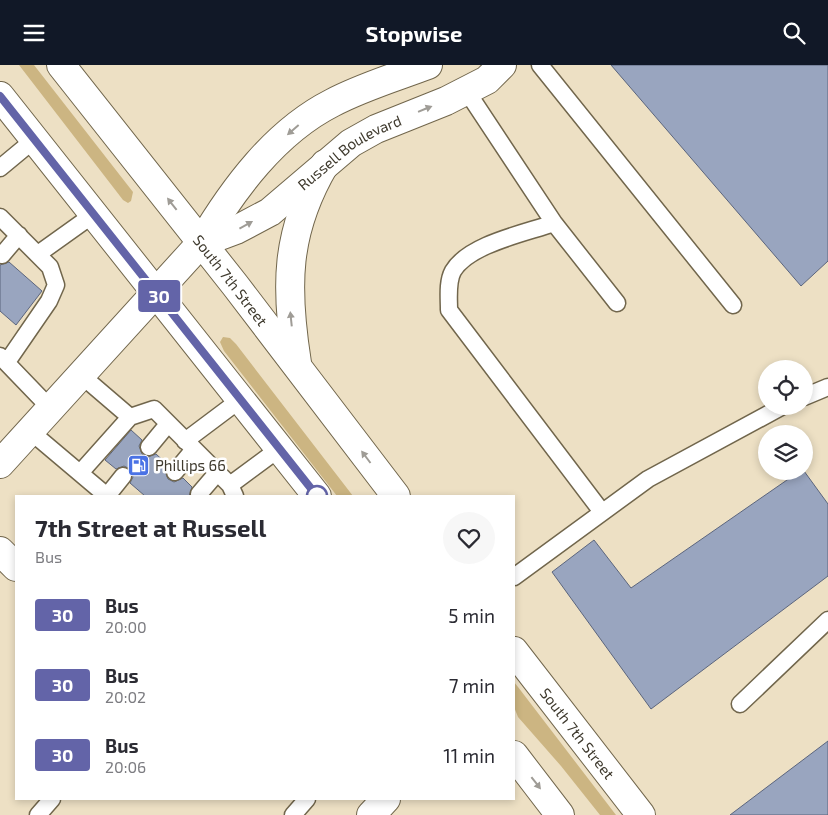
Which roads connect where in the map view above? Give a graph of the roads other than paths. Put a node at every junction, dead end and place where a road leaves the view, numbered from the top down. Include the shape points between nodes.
1 (61, 65) edge
2 (372, 65) edge
3 (428, 65) edge
4 (502, 65) edge
5 (540, 65) edge
6 (466, 90) junction
7 (0, 96) edge
8 (333, 102) junction
9 (35, 139) junction
10 (324, 164) junction
11 (0, 168) edge
12 (94, 214) junction
13 (0, 217) edge
14 (554, 223) junction
15 (19, 235) junction
16 (201, 243) junction
17 (38, 254) junction
18 (2, 255) dead end
19 (157, 293) junction
20 (618, 303) dead end
21 (733, 305) dead end
22 (3, 359) edge
23 (298, 367) junction
24 (81, 375) junction
25 (828, 387) edge
26 (813, 393) edge
27 (241, 399) junction
28 (50, 409) junction
29 (766, 415) edge
30 (130, 417) junction
31 (168, 424) junction
32 (30, 431) junction
33 (190, 445) junction
34 (149, 447) dead end
35 (280, 448) junction
36 (0, 464) edge
37 (175, 471) dead end
38 (80, 473) junction
39 (217, 473) junction
40 (123, 476) dead end
41 (232, 491) edge
42 (199, 493) dead end
43 (106, 495) edge
44 (108, 495) edge
45 (316, 495) edge
46 (395, 495) edge
47 (602, 512) junction
48 (0, 551) edge
49 (15, 566) edge
50 (515, 576) edge
51 (828, 620) edge
52 (515, 652) edge
53 (740, 704) dead end
54 (515, 756) edge
55 (51, 800) edge
56 (307, 800) edge
57 (385, 800) edge
58 (38, 815) edge
59 (293, 815) edge
60 (371, 815) edge
61 (560, 815) edge
62 (641, 815) edge

16 -> 1 main road, South 7th Street
2 - 8 main road
3 - 8 main road, Russell Boulevard
4 - 6 main road, Russell Boulevard via 487,80
5 - 21 lane
10 -> 6 main road, Russell Boulevard via 376,129
6 - 14 lane
7 - 9 main road
8 -> 16 main road, Russell Boulevard via 310,115 271,149 222,208
9 - 11 lane
9 - 12 main road
16 -> 10 main road, Russell Boulevard via 270,212
23 -> 10 main road via 290,316 293,242 300,215
12 - 17 lane
12 - 19 main road
13 - 15 lane
14 - 20 lane
14 - 47 lane via 472,252 453,272 449,310
15 - 17 lane
15 - 18 lane
16 - 19 main road, Russell Boulevard
16 - 23 main road, South 7th Street
17 - 22 lane via 50,267 56,285 49,301
19 - 24 main road, Russell Boulevard
19 - 27 main road
22 - 28 lane
46 -> 23 main road, South 7th Street
24 - 28 main road, Russell Boulevard
24 - 30 lane
25 - 26 lane
27 - 33 lane
27 - 35 main road
28 - 32 main road, Russell Boulevard
29 - 47 lane via 648,479
30 - 31 lane via 154,409
30 - 38 lane
31 - 33 lane
31 - 34 lane
32 - 36 main road, Russell Boulevard
32 - 38 lane
33 - 37 lane
33 - 39 lane
35 - 41 lane
35 - 45 main road
38 - 43 lane
39 - 41 lane
39 - 42 lane
40 - 44 lane
47 - 50 lane
48 - 49 main road
51 - 53 lane
52 - 62 main road, South 7th Street
54 -> 61 main road
55 - 58 lane
56 - 59 lane
57 - 60 main road

